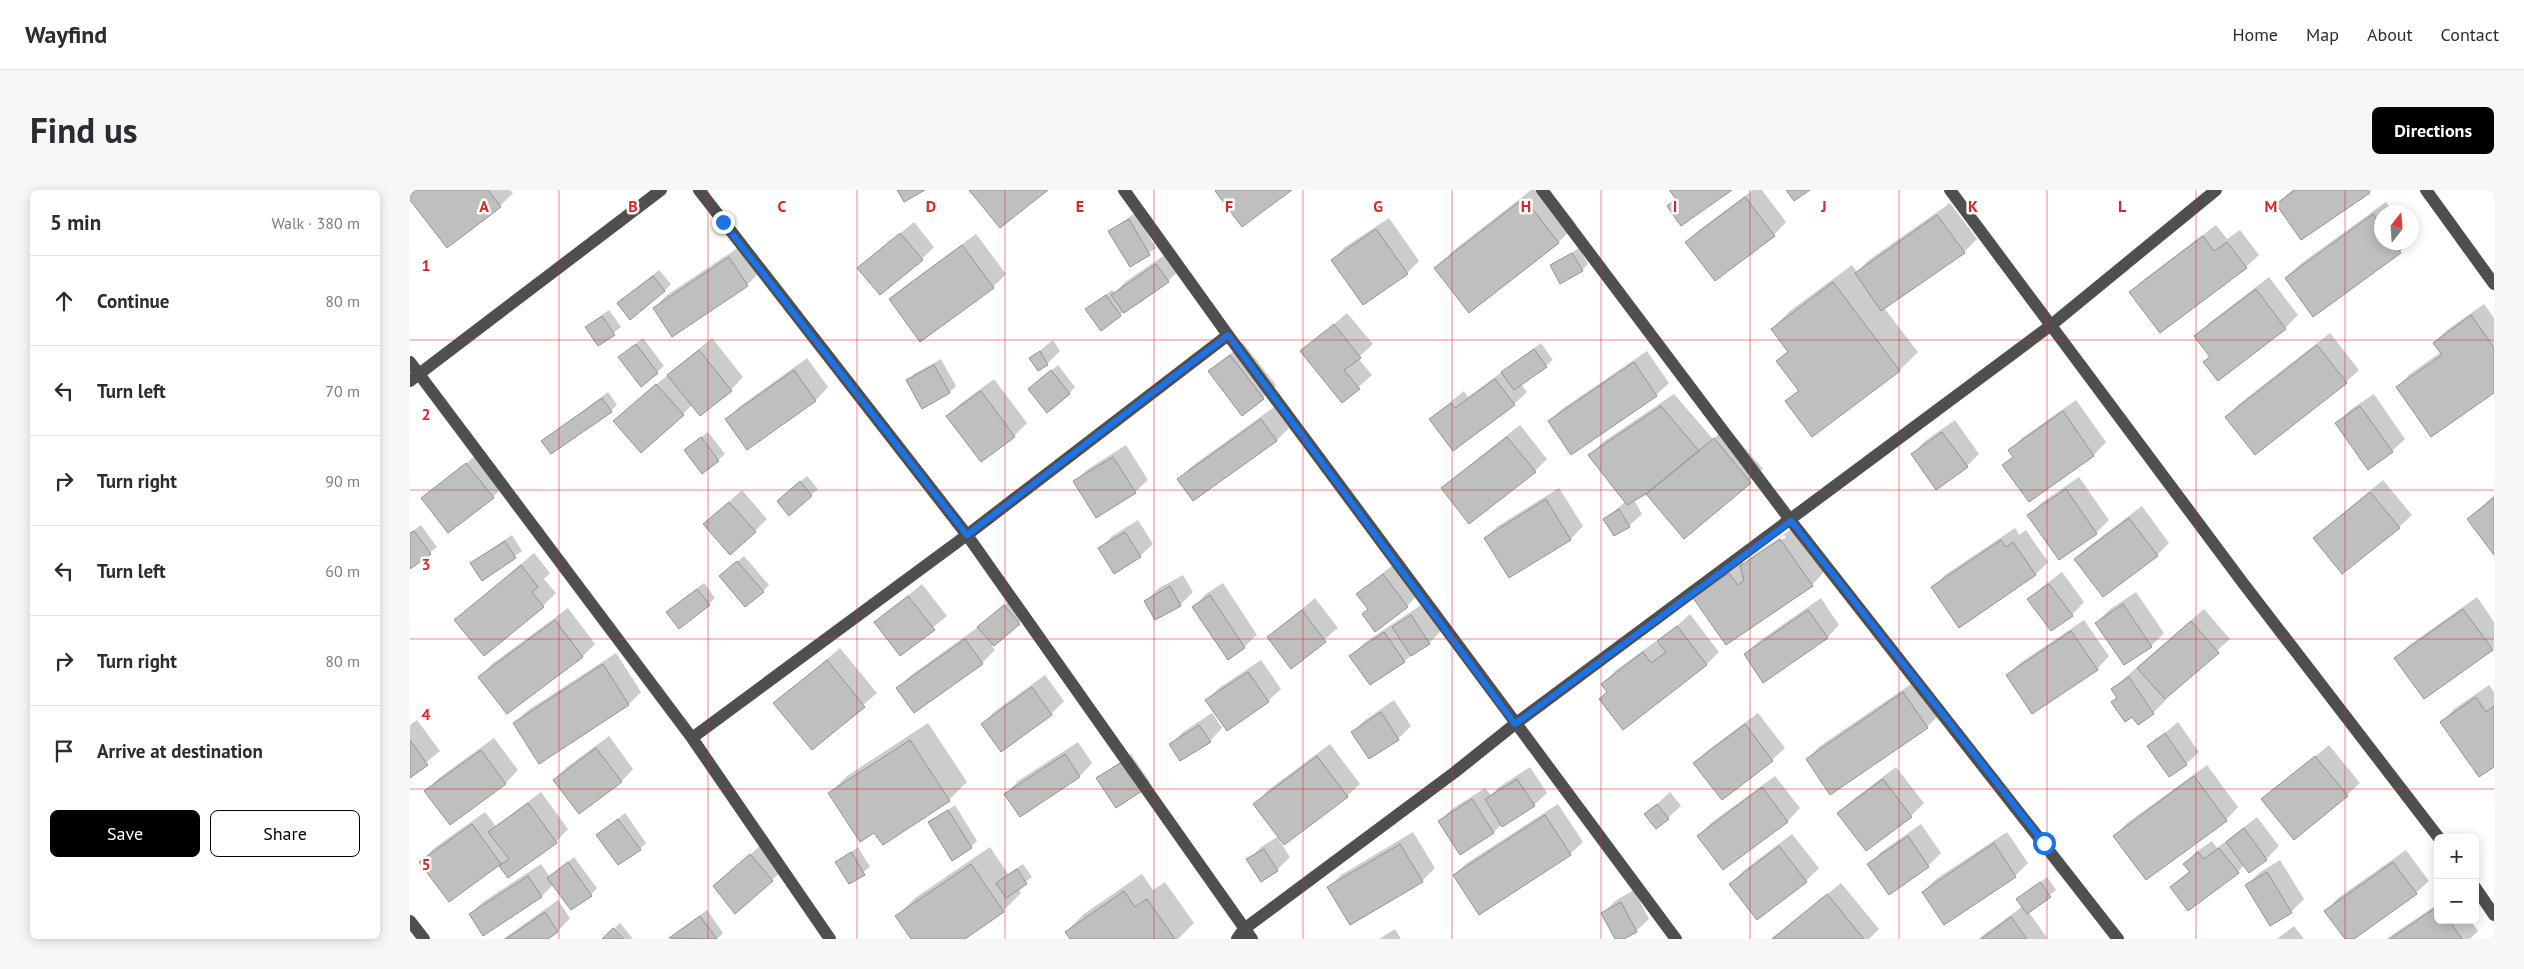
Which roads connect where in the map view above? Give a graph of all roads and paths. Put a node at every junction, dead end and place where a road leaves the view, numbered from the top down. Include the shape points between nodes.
1 (661, 190) edge
2 (699, 190) edge
3 (1124, 190) edge
4 (1542, 190) edge
5 (1950, 190) edge
6 (2216, 190) edge
7 (2426, 190) edge
8 (2494, 284) edge
9 (2050, 326) junction
10 (1228, 335) junction
11 (410, 362) edge
12 (414, 378) edge
13 (1791, 521) junction
14 (967, 535) junction
15 (1515, 724) junction
16 (692, 738) junction
17 (2436, 834) edge
18 (2479, 892) edge
19 (2494, 915) edge
20 (410, 921) edge
21 (1244, 936) edge
22 (828, 938) edge
23 (424, 939) edge
24 (1676, 939) edge
25 (2118, 939) edge

1 - 12 street
2 - 14 street
3 - 10 street
4 - 13 street
5 - 9 street
6 - 9 street
7 - 8 street
9 - 13 street
9 - 17 street
10 - 14 street
10 - 15 street
11 - 12 street
12 - 16 street
13 - 15 street
13 - 25 street
14 - 16 street
14 - 21 street
15 - 21 street
15 - 24 street
16 - 22 street
18 - 19 street
20 - 23 street

